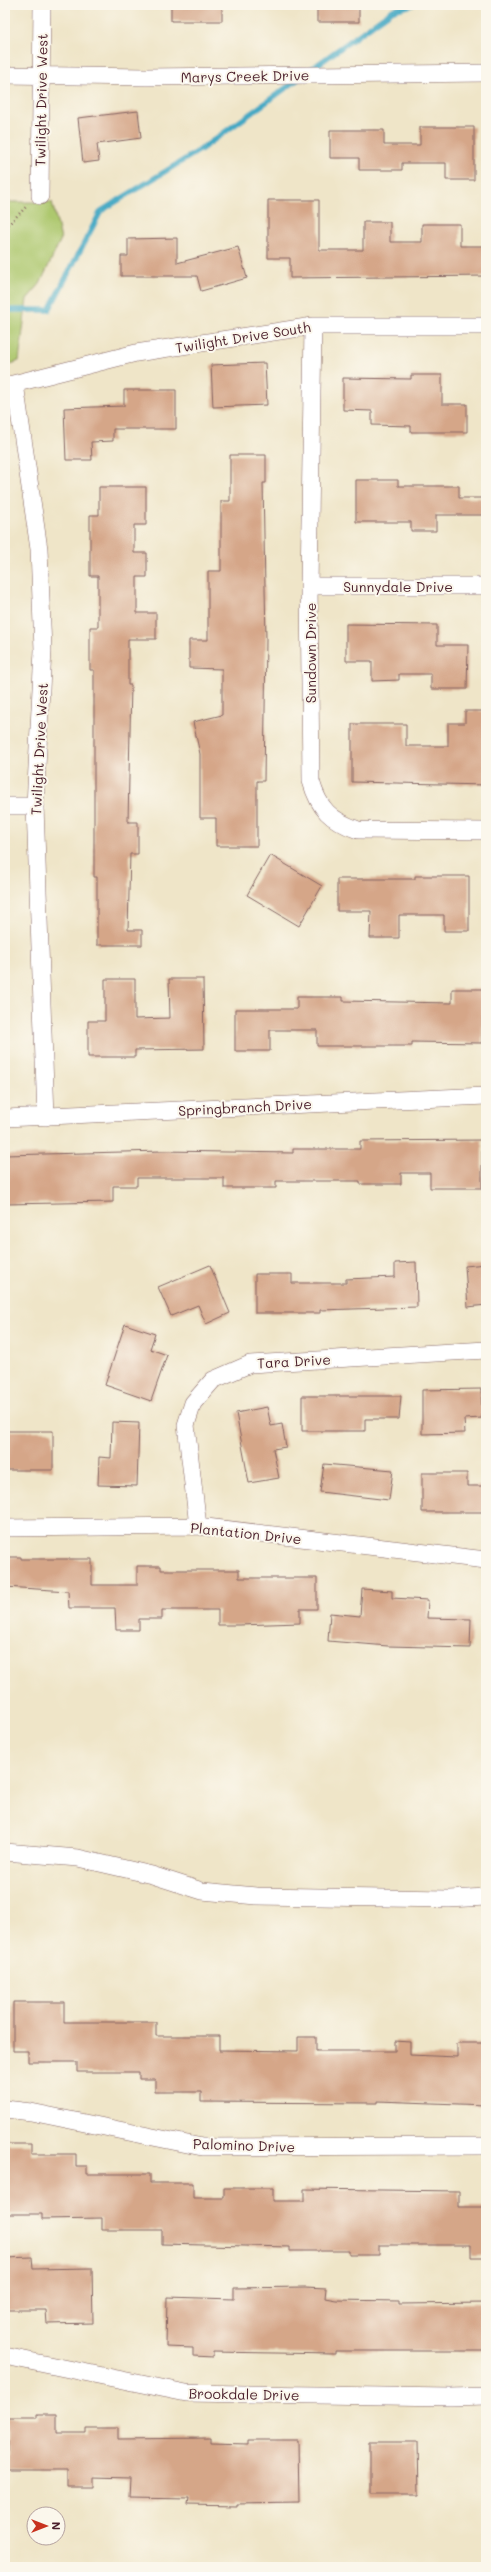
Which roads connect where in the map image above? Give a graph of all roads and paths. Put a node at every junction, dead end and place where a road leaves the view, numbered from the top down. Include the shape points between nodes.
1 (42, 5) edge
2 (486, 73) edge
3 (42, 74) junction
4 (5, 75) edge
5 (34, 200) joint
6 (5, 228) edge
7 (313, 326) junction
8 (486, 326) edge
9 (10, 385) edge
10 (310, 586) junction
11 (486, 586) edge
12 (5, 806) edge
13 (35, 806) junction
14 (486, 832) edge
15 (486, 1096) edge
16 (46, 1117) junction
17 (5, 1118) edge
18 (486, 1350) edge
19 (198, 1526) junction
20 (5, 1528) edge
21 (486, 1560) edge
22 (5, 1852) edge
23 (486, 1897) edge
24 (5, 2109) edge
25 (486, 2146) edge
26 (5, 2356) edge
27 (486, 2396) edge

1 - 3 street, Twilight Drive West
2 - 3 street, Marys Creek Drive via 146,77
3 - 4 street, Marys Creek Drive
3 - 5 street, Twilight Drive West
5 - 6 path
7 - 8 street, Twilight Drive South
7 - 9 street, Twilight Drive South via 136,353
7 - 10 street, Sundown Drive
9 - 13 street, Twilight Drive West via 39,549 44,650
10 - 11 street, Sunnydale Drive
10 - 14 street, Sundown Drive via 311,781 316,798 326,813 341,824 358,830
12 - 13 street
13 - 16 street, Twilight Drive West
15 - 16 street, Springbranch Drive
16 - 17 street, Springbranch Drive
18 - 19 street, Tara Drive via 250,1364 213,1380 194,1403 186,1425
19 - 20 street, Plantation Drive
19 - 21 street, Plantation Drive
22 - 23 street via 78,1858 152,1875 202,1891 240,1895
24 - 25 street, Palomino Drive via 202,2147
26 - 27 street, Brookdale Drive via 186,2393

